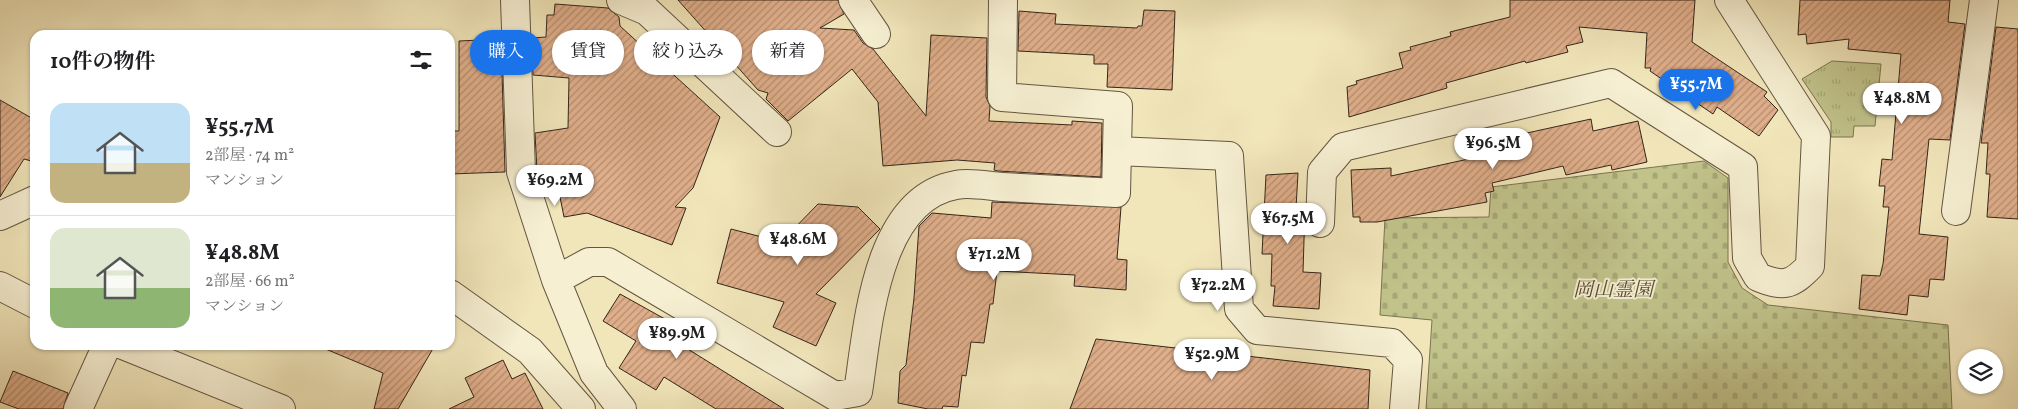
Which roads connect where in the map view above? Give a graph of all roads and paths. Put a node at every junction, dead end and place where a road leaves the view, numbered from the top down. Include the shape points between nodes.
1 (621, 0) edge
2 (853, 0) edge
3 (1003, 0) edge
4 (1729, 0) edge
5 (1984, 0) edge
6 (509, 5) edge
7 (657, 6) edge
8 (876, 34) dead end
9 (777, 132) dead end
10 (1117, 150) junction
11 (30, 202) edge
12 (1956, 211) dead end
13 (0, 216) edge
14 (1320, 223) dead end
15 (556, 280) junction
16 (0, 286) edge
17 (455, 298) edge
18 (30, 301) edge
19 (105, 350) edge
20 (135, 350) edge
21 (78, 409) edge
22 (281, 409) edge
23 (580, 409) edge
24 (622, 409) edge
25 (1404, 409) edge

1 - 7 street
2 - 8 street
3 - 10 street via 1002,98 1118,106
4 - 14 street via 1816,136 1810,266 1796,280 1778,285 1758,278 1748,258 1743,167 1611,83 1343,146 1322,172
5 - 12 street
6 - 15 street via 521,172
7 - 9 street
10 - 15 street via 1116,193 956,185 925,198 903,222 884,258 872,303 858,392 835,396 608,262 590,262
10 - 25 street via 1229,156 1239,308 1256,330 1392,344 1408,360
11 - 13 street
15 - 24 street via 594,373
16 - 18 street
17 - 23 street via 530,352
19 - 21 street
20 - 22 street

